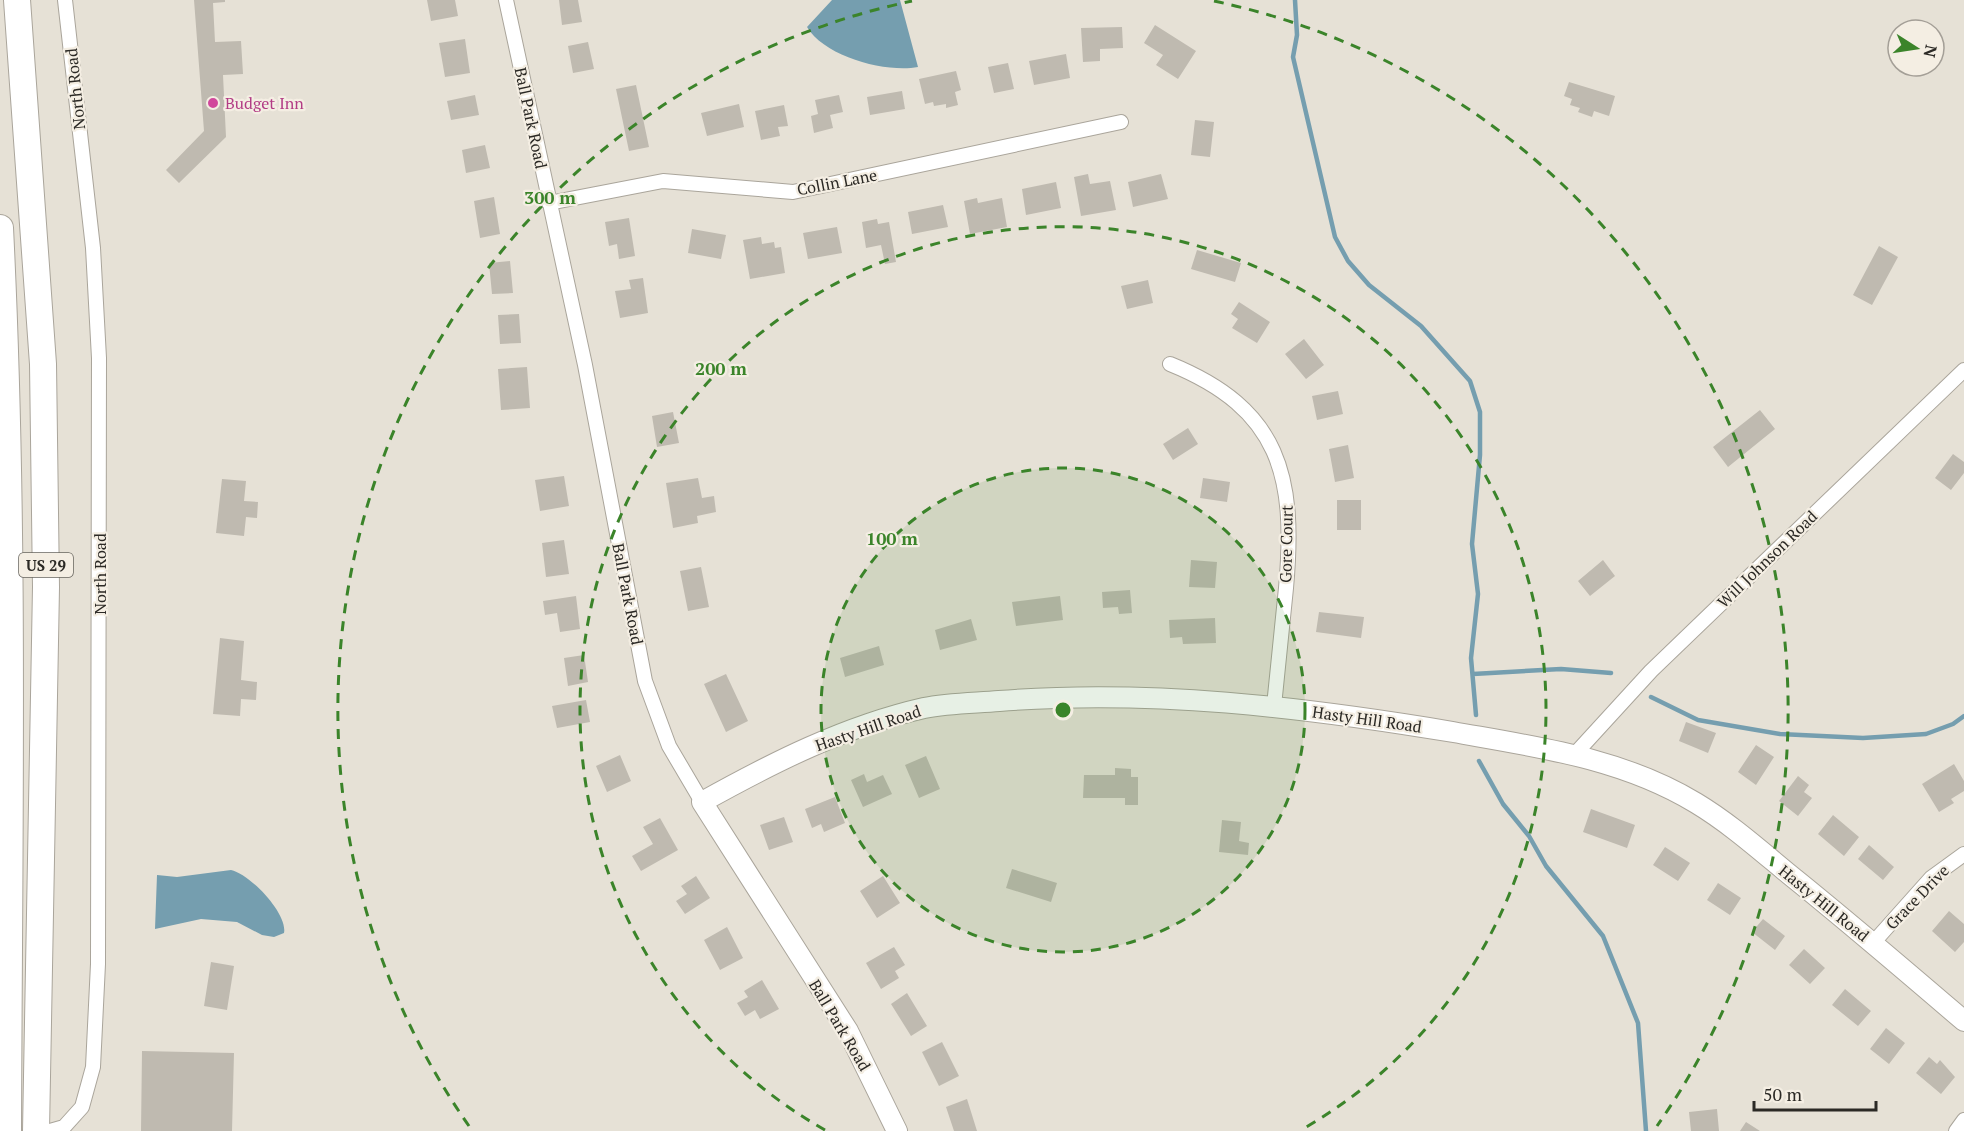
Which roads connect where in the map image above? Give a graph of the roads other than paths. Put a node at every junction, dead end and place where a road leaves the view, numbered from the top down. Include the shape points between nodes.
1 (17, 0) edge
2 (65, 0) edge
3 (506, 0) edge
4 (1121, 122) dead end
5 (549, 203) junction
6 (0, 228) edge
7 (1170, 364) dead end
8 (1964, 370) edge
9 (1274, 706) junction
10 (1575, 754) junction
11 (702, 802) junction
12 (1964, 854) edge
13 (1873, 943) junction
14 (1964, 1021) edge
15 (1964, 1120) edge
16 (4, 1131) edge
17 (36, 1131) edge
18 (50, 1131) edge
19 (897, 1131) edge
20 (1956, 1131) edge

1 - 17 highway, US 29 via 43,364 46,587
2 - 18 street, North Road via 93,248 99,358 98,964 93,1067 82,1107 64,1127
3 - 5 street, Ball Park Road
4 - 5 street, Collin Lane via 793,192 663,181
5 - 11 street, Ball Park Road via 585,365 645,681 669,746
6 - 16 highway, US 29 via 7,368 10,584
7 - 9 street, Gore Court via 1203,378 1230,396 1259,425 1276,454 1286,484 1289,558
8 - 10 street, Will Johnson Road via 1651,671
9 - 10 street, Hasty Hill Road
9 - 11 street, Hasty Hill Road via 1062,696 925,708 805,749
10 - 13 street, Hasty Hill Road via 1640,775 1697,804
11 - 19 street, Ball Park Road via 848,1031
12 - 13 street, Grace Drive via 1931,878
13 - 14 street, Hasty Hill Road
15 - 20 street

